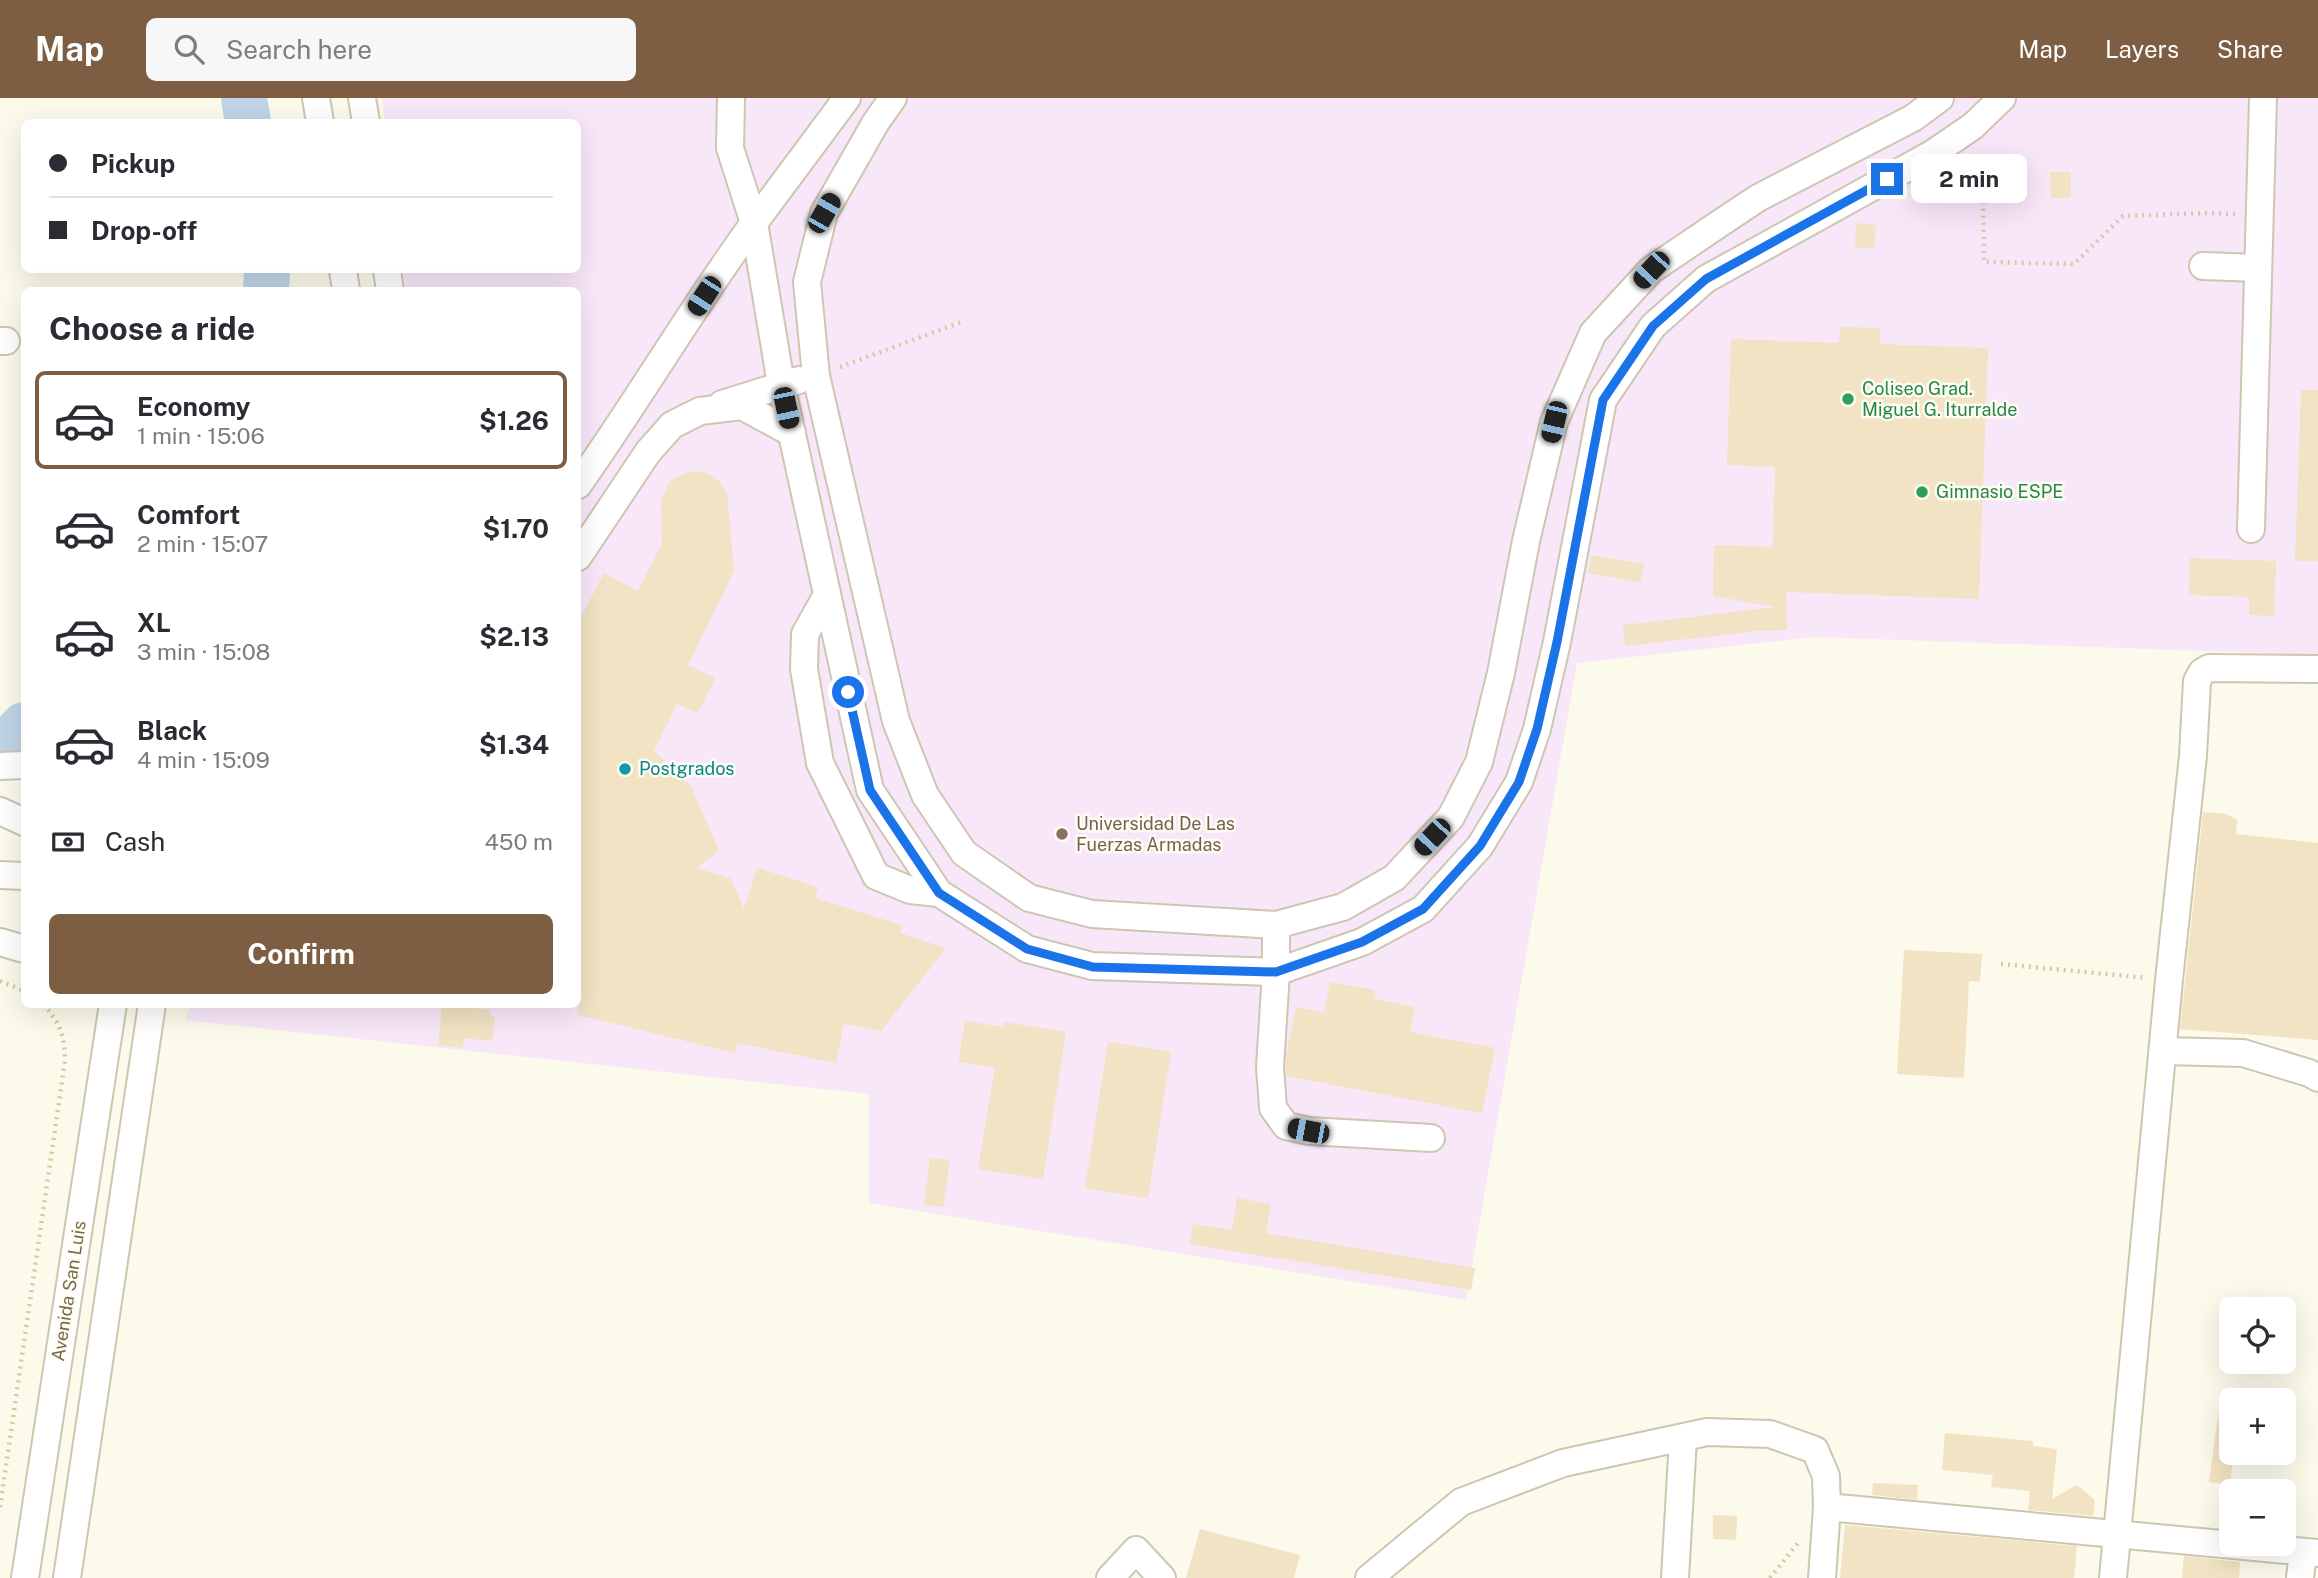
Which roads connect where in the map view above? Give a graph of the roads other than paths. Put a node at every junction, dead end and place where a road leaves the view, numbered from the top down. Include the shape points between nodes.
1 (316, 98) edge
2 (362, 98) edge
3 (731, 98) edge
4 (847, 98) edge
5 (893, 98) edge
6 (1940, 98) edge
7 (2001, 98) edge
8 (2263, 98) edge
9 (320, 119) edge
10 (366, 119) edge
11 (754, 223) junction
12 (2203, 266) dead end
13 (2259, 268) junction
14 (761, 273) junction
15 (718, 274) junction
16 (807, 282) junction
17 (816, 376) junction
18 (781, 384) junction
19 (700, 411) junction
20 (792, 433) junction
21 (581, 481) edge
22 (2251, 529) dead end
23 (581, 552) edge
24 (827, 595) junction
25 (2318, 669) edge
26 (1479, 762) junction
27 (1519, 782) junction
28 (0, 811) edge
29 (21, 821) edge
30 (0, 875) edge
31 (21, 876) edge
32 (939, 893) junction
33 (1276, 925) junction
34 (0, 942) edge
35 (21, 948) edge
36 (1276, 972) junction
37 (112, 1008) edge
38 (151, 1008) edge
39 (2164, 1051) junction
40 (2318, 1079) edge
41 (1431, 1138) dead end
42 (1682, 1438) junction
43 (1827, 1507) junction
44 (2116, 1535) junction
45 (2310, 1552) edge
46 (25, 1578) edge
47 (67, 1578) edge
48 (1110, 1578) edge
49 (1162, 1578) edge
50 (1369, 1578) edge
51 (1675, 1578) edge
52 (1822, 1578) edge
53 (2113, 1578) edge
54 (2300, 1578) edge

1 - 9 street
2 - 10 street
3 - 11 street via 730,148
4 - 11 street
5 - 16 street via 824,213
6 - 26 street via 1913,118 1758,198 1713,228 1651,270 1593,333 1554,422
7 - 27 street via 1973,126 1932,154 1706,279 1653,326 1603,400 1557,642
8 - 13 street
11 - 14 street
11 - 15 street
12 - 13 street
13 - 22 street
14 - 15 street via 739,270
14 - 16 street
14 - 18 street
15 - 21 street
16 - 17 street
17 - 18 street
17 - 33 street via 895,720 925,795 964,853 1029,898 1093,914
18 - 19 street
18 - 20 street
19 - 20 street via 742,406
19 - 23 street via 672,425 648,452
20 - 24 street
24 - 32 street via 870,790
24 - 32 street via 805,634 804,670 820,763 876,876 910,890
25 - 39 street via 2209,668 2197,681
26 - 27 street
26 - 33 street via 1451,817 1394,878 1343,907
27 - 36 street via 1480,846 1423,909 1362,942
28 - 29 street
30 - 31 street
32 - 36 street via 1027,949 1093,967
33 - 36 street
34 - 35 street
36 - 41 street via 1270,1067 1273,1108 1286,1126
37 - 46 street, Avenida San Luis
38 - 47 street
39 - 40 street via 2243,1053
39 - 44 street
42 - 43 street via 1707,1432 1770,1434 1815,1450 1826,1476
42 - 50 street via 1563,1463 1461,1502
42 - 51 street
43 - 44 street
43 - 52 street
44 - 45 street
44 - 53 street
45 - 54 street
48 - 49 street via 1136,1550

